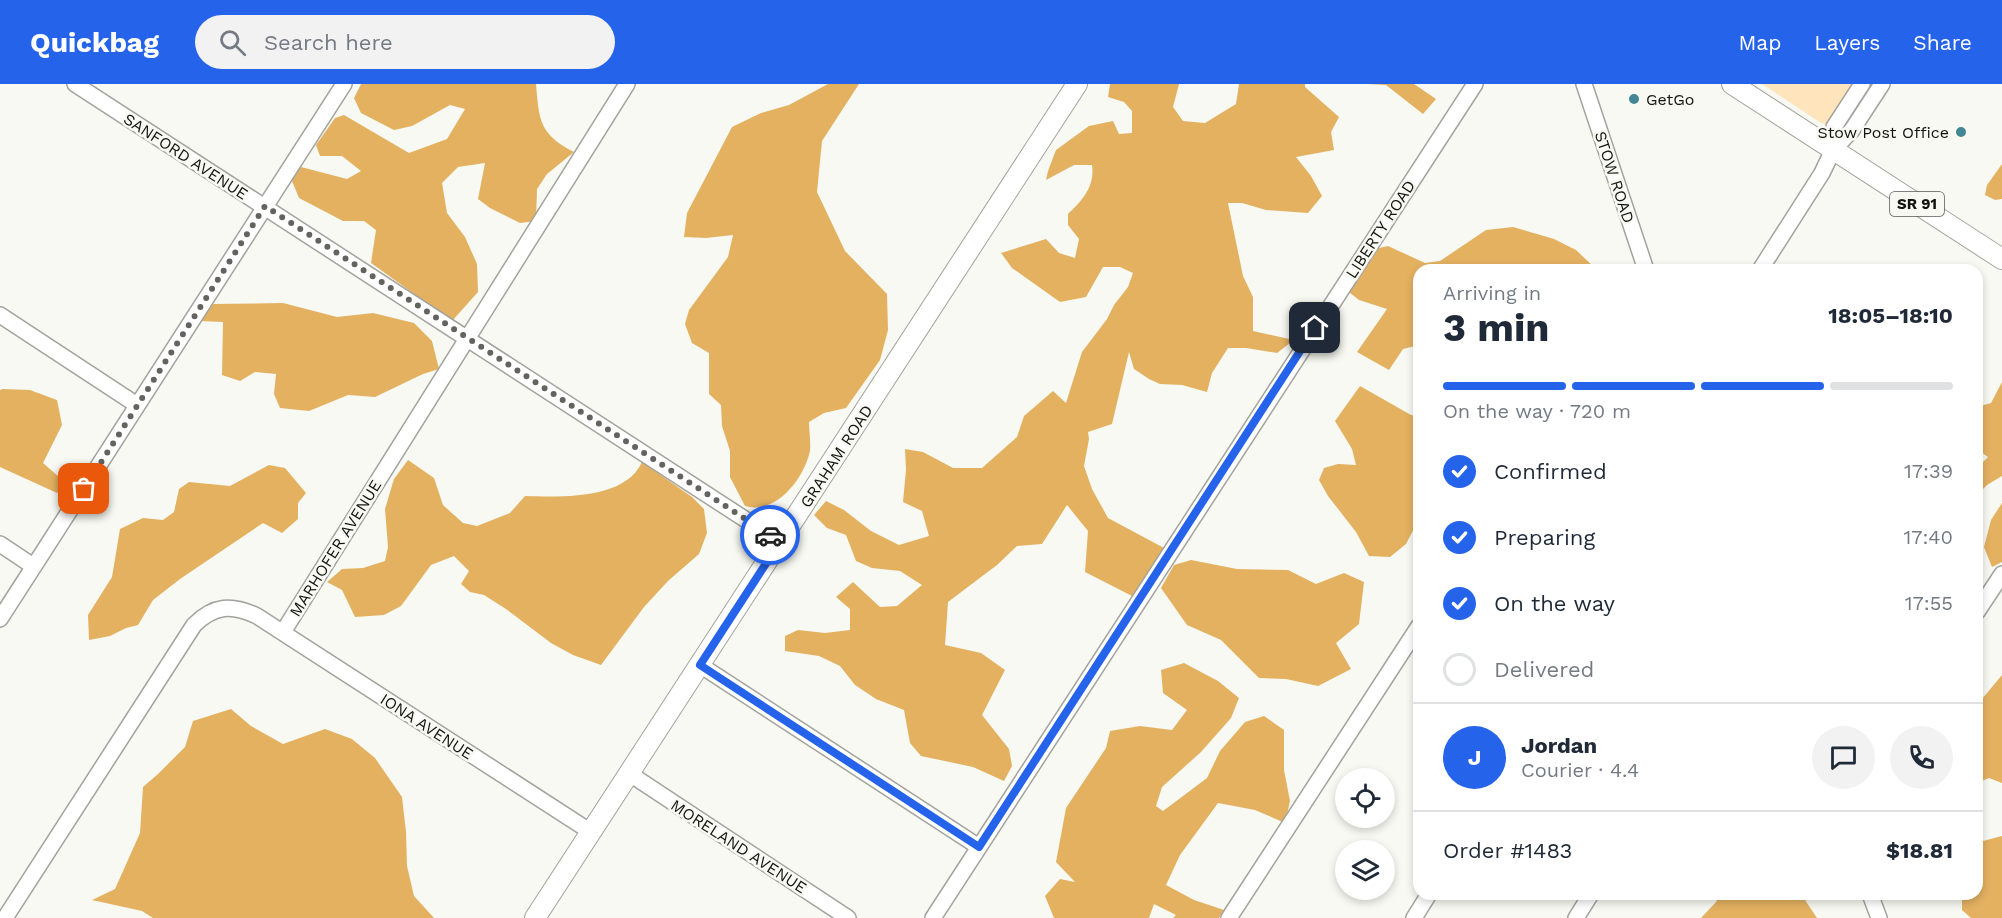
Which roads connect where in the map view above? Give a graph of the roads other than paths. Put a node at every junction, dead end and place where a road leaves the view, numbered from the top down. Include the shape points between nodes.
1 (75, 84) edge
2 (344, 84) edge
3 (627, 84) edge
4 (1077, 84) edge
5 (1475, 84) edge
6 (1584, 84) edge
7 (1732, 84) edge
8 (1862, 84) edge
9 (1882, 84) edge
10 (1833, 150) junction
11 (265, 206) junction
12 (2002, 259) edge
13 (1644, 264) edge
14 (1764, 264) edge
15 (0, 315) edge
16 (468, 337) junction
17 (137, 405) junction
18 (780, 542) junction
19 (0, 544) edge
20 (33, 566) junction
21 (2002, 574) edge
22 (1983, 603) edge
23 (0, 619) edge
24 (283, 632) junction
25 (1413, 635) edge
26 (700, 665) junction
27 (630, 774) junction
28 (591, 832) junction
29 (979, 847) junction
30 (1425, 900) edge
31 (1587, 900) edge
32 (1872, 900) edge
33 (5, 918) edge
34 (535, 918) edge
35 (848, 918) edge
36 (933, 918) edge
37 (1229, 918) edge
38 (1414, 918) edge
39 (1576, 918) edge
40 (1879, 918) edge

1 - 11 street, SANFORD AVENUE
2 - 11 street
3 - 16 street, MARHOFER AVENUE
4 - 18 main road, GRAHAM ROAD
5 - 29 street, LIBERTY ROAD
6 - 13 street, STOW ROAD
7 - 10 main road, SR 91
8 - 10 street via 1834,127
9 - 10 street via 1852,130
10 - 12 main road, SR 91
10 - 14 street
11 - 16 street, SANFORD AVENUE
11 - 17 street
15 - 17 street
16 - 18 street, SANFORD AVENUE
16 - 24 street, MARHOFER AVENUE
17 - 20 street
18 - 26 main road, GRAHAM ROAD
19 - 20 street
20 - 23 street
21 - 22 street
24 - 28 street, IONA AVENUE
24 - 33 street, MARHOFER AVENUE via 243,609 215,610 194,625
25 - 37 street
26 - 27 main road, GRAHAM ROAD
26 - 29 street
27 - 28 main road, GRAHAM ROAD
27 - 35 street, MORELAND AVENUE
28 - 34 main road, GRAHAM ROAD
29 - 36 street, LIBERTY ROAD
30 - 38 street
31 - 39 street
32 - 40 street

